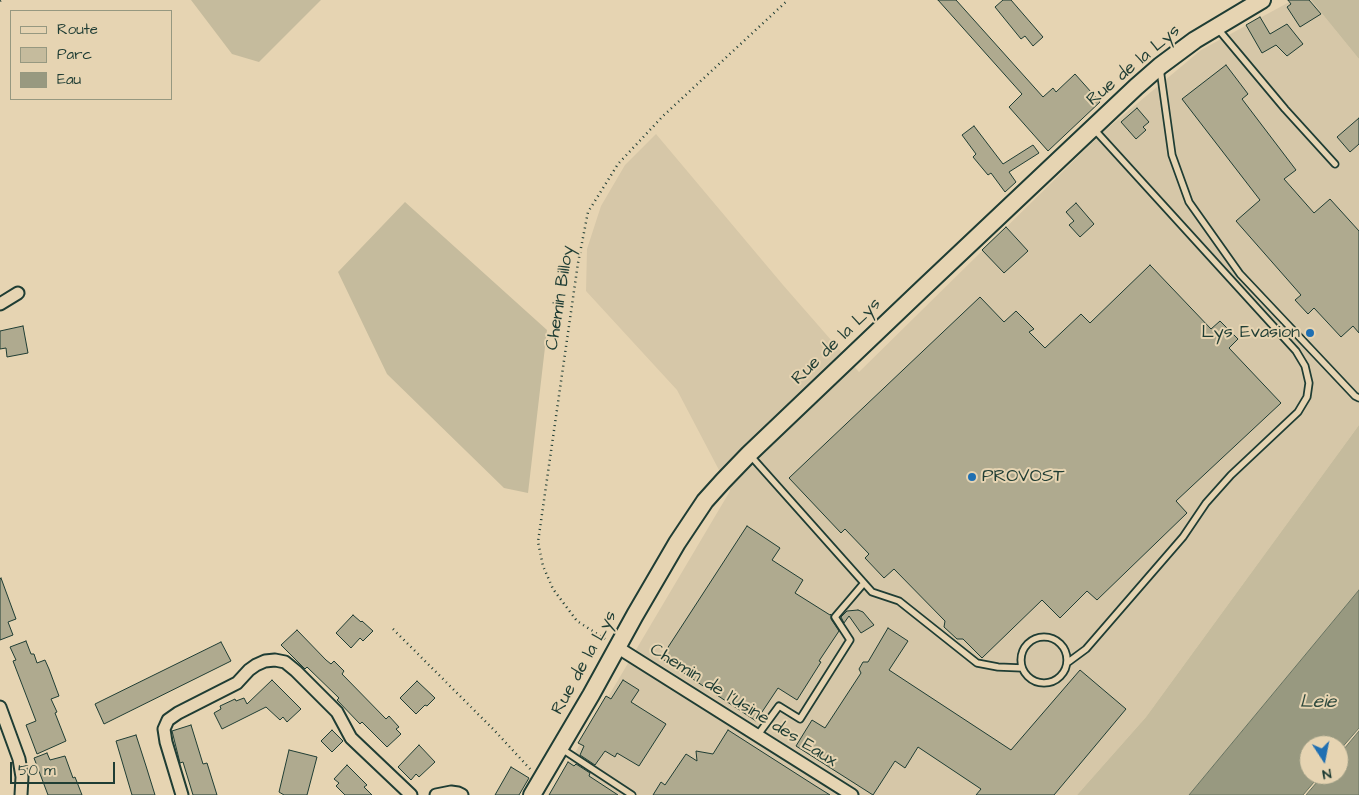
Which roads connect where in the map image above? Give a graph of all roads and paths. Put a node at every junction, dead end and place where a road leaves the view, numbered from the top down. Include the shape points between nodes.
1 (788, 0) edge
2 (1262, 0) edge
3 (1216, 27) junction
4 (1160, 66) junction
5 (1093, 128) junction
6 (1335, 164) dead end
7 (18, 293) dead end
8 (0, 304) edge
9 (1359, 398) edge
10 (749, 454) junction
11 (864, 583) junction
12 (393, 629) dead end
13 (617, 647) junction
14 (1067, 663) junction
15 (1022, 668) junction
16 (0, 706) edge
17 (757, 736) junction
18 (560, 748) junction
19 (541, 780) junction
20 (21, 795) edge
21 (182, 795) edge
22 (411, 795) edge
23 (436, 795) edge
24 (462, 795) edge
25 (532, 795) edge
26 (632, 795) edge
27 (852, 795) edge

1 - 13 path, Chemin Billoy via 663,116 618,164 588,212 538,542 552,589 578,621
2 - 3 main road, Rue de la Lys
3 - 4 main road, Rue de la Lys
3 - 6 lane
4 - 5 main road, Rue de la Lys
4 - 9 lane via 1172,154 1189,202 1240,274
5 - 10 main road, Rue de la Lys
5 - 14 lane via 1296,351 1305,366 1309,383 1307,396 1298,412 1231,475 1206,503 1183,537 1086,649
7 - 8 street
10 - 11 lane
10 - 13 main road, Rue de la Lys via 691,521
11 - 15 lane via 872,592 899,601 977,663
11 - 17 lane via 835,617 850,640 800,719 779,706
12 - 19 path
13 - 17 street, Chemin de l'Usine des Eaux
13 - 18 main road, Rue de la Lys
14 - 15 lane via 1060,676 1046,683 1031,680
14 - 15 lane via 1064,648 1053,638 1045,636 1030,640 1025,646 1020,660
16 - 20 street via 19,759
17 - 27 street, Chemin de l'Usine des Eaux
18 - 19 main road, Rue de la Lys
18 - 26 lane
19 - 25 main road, Rue de la Lys
21 - 22 street via 166,742 164,729 168,720 237,683 256,665 275,660 296,670 338,712 351,738
23 - 24 street via 451,792

